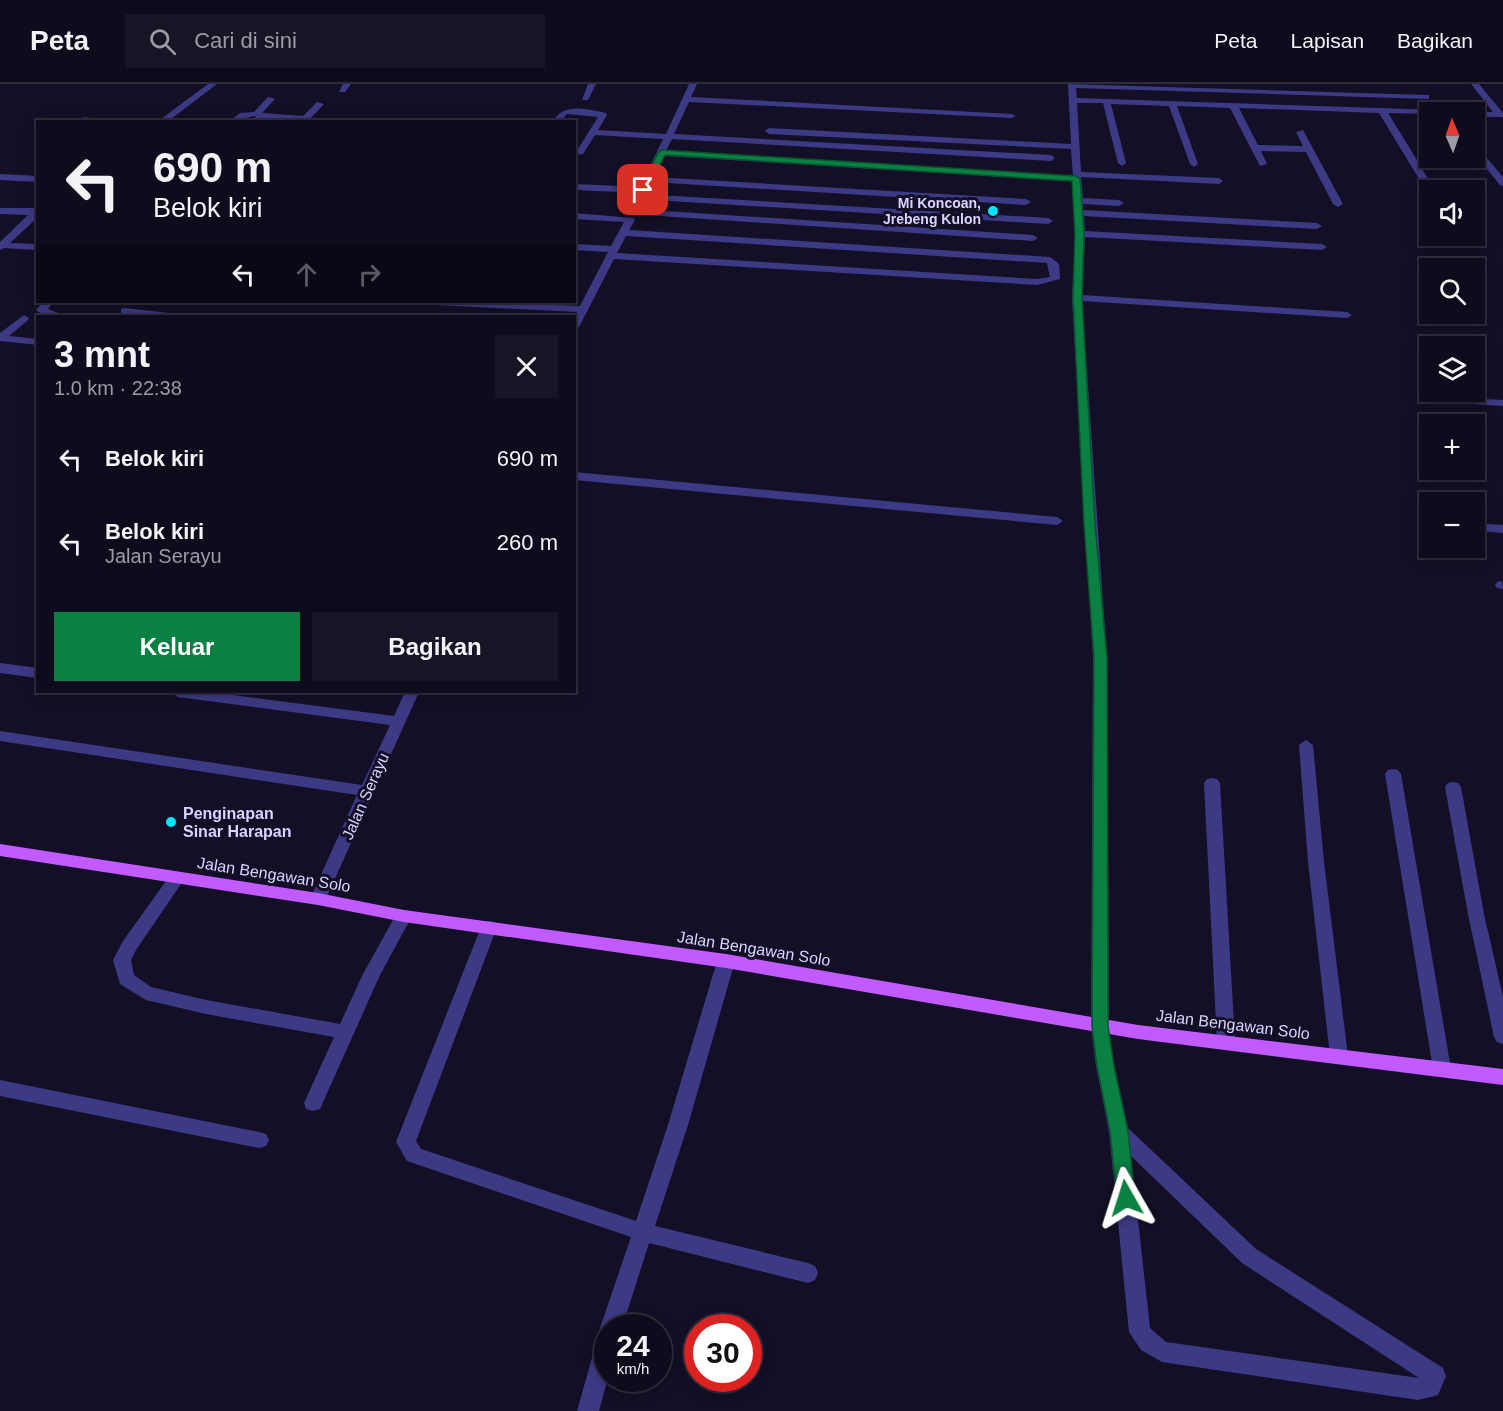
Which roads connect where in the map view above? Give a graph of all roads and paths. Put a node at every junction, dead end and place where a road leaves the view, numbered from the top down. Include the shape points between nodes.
1 (213, 84) edge
2 (592, 84) edge
3 (693, 84) edge
4 (1072, 84) edge
5 (1475, 84) edge
6 (1426, 97) dead end
7 (585, 98) dead end
8 (271, 99) dead end
9 (686, 99) junction
10 (1073, 100) junction
11 (1106, 101) junction
12 (1172, 103) junction
13 (320, 104) dead end
14 (1233, 105) junction
15 (1382, 110) junction
16 (1419, 111) edge
17 (1485, 115) edge
18 (1012, 116) dead end
19 (258, 117) edge
20 (1501, 117) edge
21 (164, 120) edge
22 (235, 120) edge
23 (304, 120) edge
24 (557, 120) edge
25 (769, 131) dead end
26 (592, 132) junction
27 (1300, 132) dead end
28 (669, 138) junction
29 (1069, 147) junction
30 (1255, 148) junction
31 (1309, 149) junction
32 (580, 152) dead end
33 (662, 153) junction
34 (1051, 158) dead end
35 (1485, 160) edge
36 (1122, 163) dead end
37 (1414, 163) junction
38 (1194, 164) dead end
39 (1263, 164) dead end
40 (1489, 165) junction
41 (0, 177) edge
42 (1070, 177) junction
43 (36, 179) edge
44 (649, 179) junction
45 (1424, 180) edge
46 (1219, 181) dead end
47 (1503, 183) edge
48 (576, 187) edge
49 (641, 194) junction
50 (1026, 201) dead end
51 (1079, 201) junction
52 (1119, 203) dead end
53 (1338, 204) dead end
54 (0, 211) edge
55 (1079, 213) junction
56 (34, 216) edge
57 (576, 216) edge
58 (632, 216) junction
59 (1048, 221) dead end
60 (1317, 226) dead end
61 (624, 232) junction
62 (1080, 234) junction
63 (1033, 238) dead end
64 (2, 243) edge
65 (36, 246) edge
66 (576, 247) edge
67 (1323, 247) dead end
68 (614, 252) junction
69 (1077, 298) junction
70 (47, 303) edge
71 (134, 303) edge
72 (459, 303) edge
73 (583, 309) junction
74 (122, 314) edge
75 (58, 315) edge
76 (146, 315) edge
77 (1347, 315) dead end
78 (24, 318) dead end
79 (576, 323) edge
80 (0, 338) edge
81 (36, 342) edge
82 (1484, 402) edge
83 (1503, 403) edge
84 (576, 476) edge
85 (1057, 521) dead end
86 (1487, 528) dead end
87 (1503, 529) edge
88 (0, 668) edge
89 (36, 673) edge
90 (186, 693) edge
91 (412, 693) edge
92 (398, 721) junction
93 (0, 736) edge
94 (1306, 745) dead end
95 (1393, 774) dead end
96 (1212, 783) dead end
97 (1453, 787) dead end
98 (367, 791) junction
99 (0, 850) edge
100 (177, 878) junction
101 (318, 900) junction
102 (404, 916) junction
103 (489, 927) junction
104 (726, 961) junction
105 (1100, 1026) junction
106 (345, 1032) junction
107 (1503, 1036) edge
108 (1226, 1042) junction
109 (1338, 1056) junction
110 (1442, 1070) junction
111 (1503, 1077) edge
112 (0, 1088) edge
113 (313, 1103) dead end
114 (1119, 1131) junction
115 (259, 1140) dead end
116 (642, 1232) junction
117 (808, 1274) dead end
118 (616, 1314) edge
119 (594, 1390) edge
120 (588, 1411) edge

1 - 21 street
2 - 7 street
3 - 9 street
4 - 6 street
4 - 10 street
5 - 20 street
8 - 19 street
9 - 18 street
9 - 28 street
10 - 11 street
10 - 29 street
11 - 12 street
11 - 36 street
12 - 14 street
12 - 38 street
13 - 23 street
14 - 15 street
14 - 30 street
15 - 16 street
15 - 37 street
17 - 20 street
19 - 22 street via 243,115
19 - 23 street
24 - 26 street via 566,111 603,115
25 - 29 street
26 - 28 street
26 - 32 street
27 - 31 street
28 - 33 street
28 - 34 street
29 - 42 street
30 - 31 street
30 - 39 street
31 - 53 street
33 - 42 street
33 - 44 street
35 - 40 street
37 - 40 street
37 - 45 street
40 - 47 street
41 - 43 street
42 - 46 street
42 - 51 street
44 - 49 street
44 - 50 street
48 - 49 street
49 - 58 street
49 - 59 street
51 - 52 street
51 - 55 street
54 - 56 street
55 - 60 street
55 - 62 street
56 - 64 street
57 - 58 street
58 - 61 street
58 - 63 street
61 - 68 street
61 - 68 street via 1050,260 1055,279 1025,282
62 - 67 street
62 - 69 street
64 - 65 street
66 - 68 street
68 - 73 street
69 - 77 street
69 - 105 street via 1100,664
70 - 75 street via 41,310
71 - 74 street
72 - 73 street
73 - 79 street
74 - 76 street
78 - 80 street
80 - 81 street
82 - 83 street
84 - 85 street
86 - 87 street
88 - 89 street
90 - 92 street
91 - 92 street, Jalan Serayu
92 - 98 street, Jalan Serayu
93 - 98 street
94 - 109 street
95 - 110 street
96 - 108 street
97 - 107 street
98 - 101 street, Jalan Serayu
99 - 100 main road, Jalan Bengawan Solo
100 - 101 main road, Jalan Bengawan Solo
100 - 106 street via 129,946 122,960 126,979 146,993
101 - 102 main road, Jalan Bengawan Solo
102 - 103 main road, Jalan Bengawan Solo
102 - 106 street
103 - 104 main road, Jalan Bengawan Solo
103 - 116 street via 406,1142 409,1148 414,1155
104 - 105 main road, Jalan Bengawan Solo
104 - 116 street
105 - 108 main road, Jalan Bengawan Solo
105 - 114 street
106 - 113 street
108 - 109 main road, Jalan Bengawan Solo
109 - 110 main road, Jalan Bengawan Solo
110 - 111 main road, Jalan Bengawan Solo
112 - 115 street
114 - 114 street via 1140,1332 1149,1343 1162,1352 1185,1356 1418,1389 1430,1387 1435,1376 1249,1256
116 - 117 street
116 - 118 street
119 - 120 street

